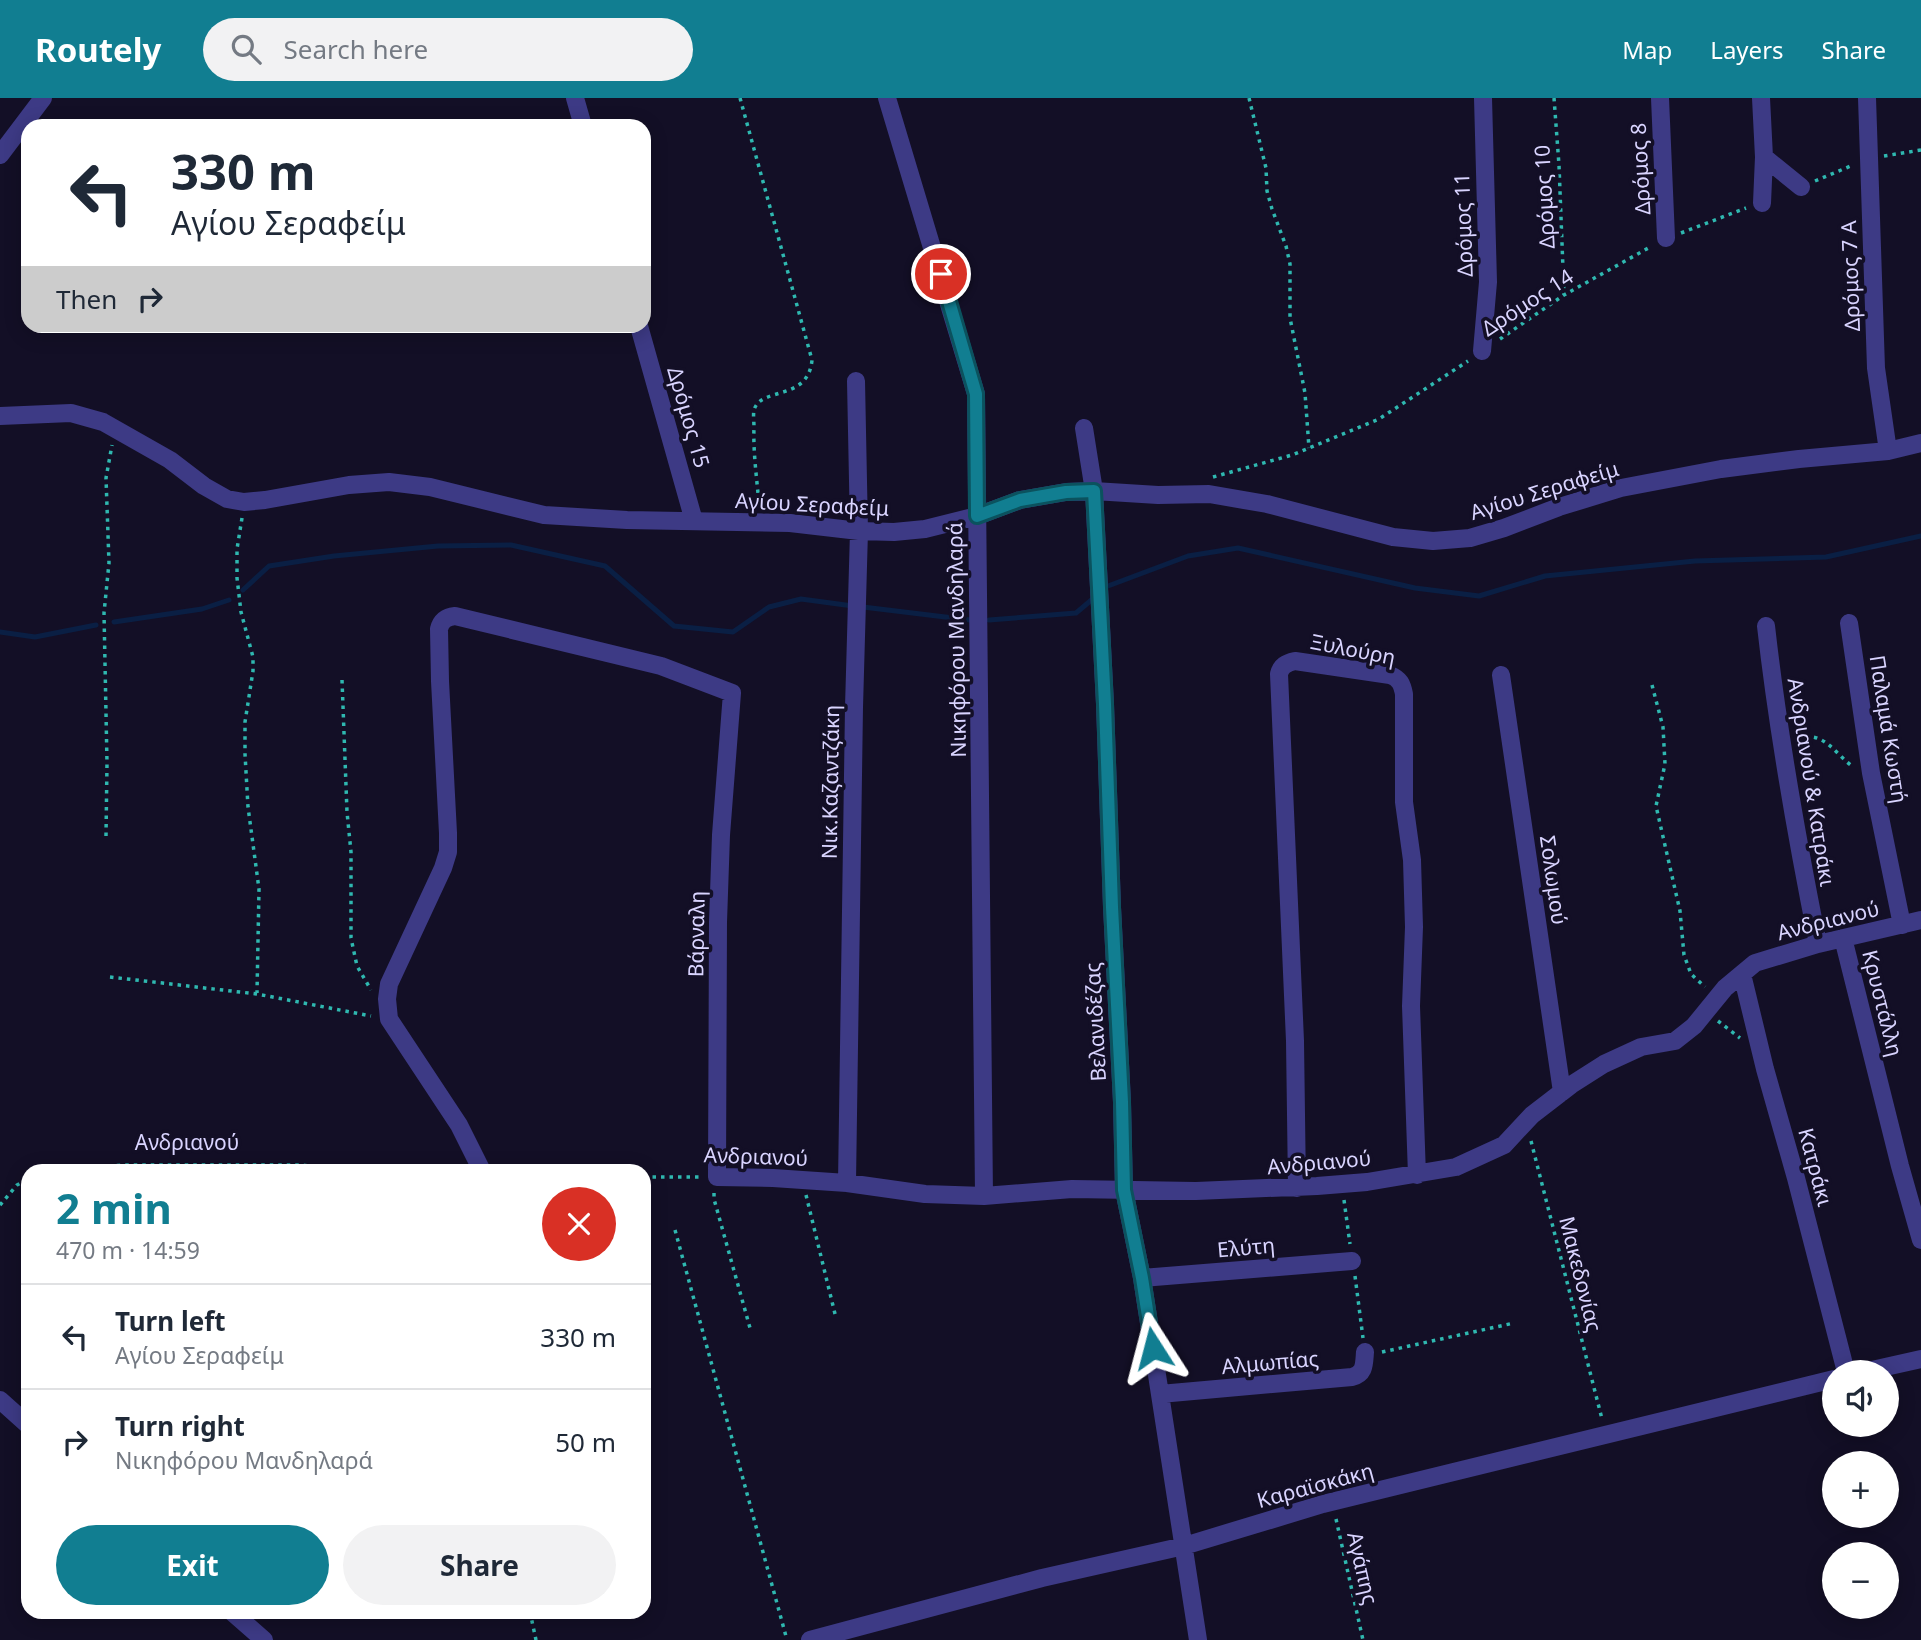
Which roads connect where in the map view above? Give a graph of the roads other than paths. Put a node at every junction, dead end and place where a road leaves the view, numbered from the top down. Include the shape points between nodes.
1 (43, 98) edge
2 (575, 98) edge
3 (887, 98) edge
4 (1483, 98) edge
5 (1660, 98) edge
6 (1761, 98) edge
7 (1867, 98) edge
8 (27, 119) edge
9 (581, 119) edge
10 (21, 127) edge
11 (0, 155) edge
12 (1763, 157) junction
13 (1801, 187) road end
14 (1762, 203) road end
15 (1666, 238) road end
16 (641, 333) edge
17 (1482, 351) road end
18 (856, 382) dead end
19 (0, 416) edge
20 (1084, 428) dead end
21 (1921, 443) edge
22 (1888, 451) junction
23 (1094, 491) junction
24 (977, 516) junction
25 (694, 521) junction
26 (859, 531) junction
27 (1850, 623) dead end
28 (1766, 626) dead end
29 (1501, 675) dead end
30 (1921, 920) edge
31 (1902, 925) junction
32 (1843, 938) junction
33 (1818, 944) junction
34 (1742, 974) junction
35 (1562, 1092) junction
36 (478, 1164) edge
37 (1416, 1175) junction
38 (717, 1177) joint
39 (847, 1182) junction
40 (1297, 1188) junction
41 (1124, 1190) junction
42 (984, 1196) junction
43 (1921, 1240) edge
44 (1353, 1261) road end
45 (1142, 1278) junction
46 (1365, 1353) road end
47 (1921, 1359) edge
48 (1843, 1360) edge
49 (1899, 1364) edge
50 (1822, 1382) edge
51 (1160, 1394) junction
52 (0, 1400) edge
53 (21, 1419) edge
54 (1184, 1546) junction
55 (240, 1619) edge
56 (264, 1640) edge
57 (810, 1640) edge
58 (1198, 1640) edge

1 - 8 street
2 - 9 street
3 - 24 street, Νικηφόρου Μανδηλαρά via 976,394
4 - 17 street, Δρόμος 11 via 1488,282
5 - 15 street, Δρόμος 8
6 - 12 street
7 - 22 street, Δρόμος 7 Α via 1876,368
10 - 11 street
12 - 13 street
12 - 14 street
16 - 25 street, Δρόμος 15
18 - 26 street, Νικ.Καζαντζάκη
19 - 25 street, Αγίου Σεραφείμ via 71,413 103,422 170,460 204,486 227,499 244,502 389,482 544,515
20 - 23 street, Βελανιδέζας
21 - 22 street, Αγίου Σεραφείμ
22 - 23 street, Αγίου Σεραφείμ via 1734,467 1646,483 1470,538 1433,541 1393,537 1209,494
23 - 24 street, Αγίου Σεραφείμ via 1020,500
23 - 41 street, Βελανιδέζας
24 - 26 street, Αγίου Σεραφείμ via 925,529
24 - 42 street, Νικηφόρου Μανδηλαρά
25 - 26 street, Αγίου Σεραφείμ via 790,523
26 - 39 street, Νικ.Καζαντζάκη
27 - 31 street, Παλαμά Κωστή via 1872,783
28 - 33 street, Ανδριανού & Κατράκι via 1790,798
29 - 35 street, Σολωμού
30 - 31 street, Ανδριανού
31 - 32 street, Ανδριανού
32 - 33 street, Ανδριανού
32 - 43 street, Κρυστάλλη
33 - 34 street, Ανδριανού via 1755,963
34 - 35 street, Ανδριανού via 1675,1041 1641,1047 1604,1064
34 - 48 street, Κατράκι
35 - 37 street, Ανδριανού via 1504,1145 1456,1167
36 - 38 street, Βάρναλη via 459,1125 389,1019 387,999 389,984 448,852 439,629 444,619 455,616 662,666 732,693 718,922
37 - 40 street, Ανδριανού
37 - 40 street, Ξυλούρη via 1411,1006 1414,927 1404,802 1403,687 1390,675 1295,661 1284,665 1279,674
38 - 39 street, Ανδριανού
39 - 42 street, Ανδριανού via 925,1194
40 - 41 street, Ανδριανού
41 - 42 street, Ανδριανού
41 - 45 street, Βελανιδέζας
44 - 45 street, Ελύτη
45 - 51 street, Βελανιδέζας
46 - 51 street, Αλμωπίας via 1363,1369 1352,1377
47 - 49 street
50 - 54 street, Καραϊσκάκη via 1332,1502
51 - 54 street, Βελανιδέζας
52 - 53 street
54 - 57 street, Καραϊσκάκη via 1042,1578
54 - 58 street, Βελανιδέζας
55 - 56 street

